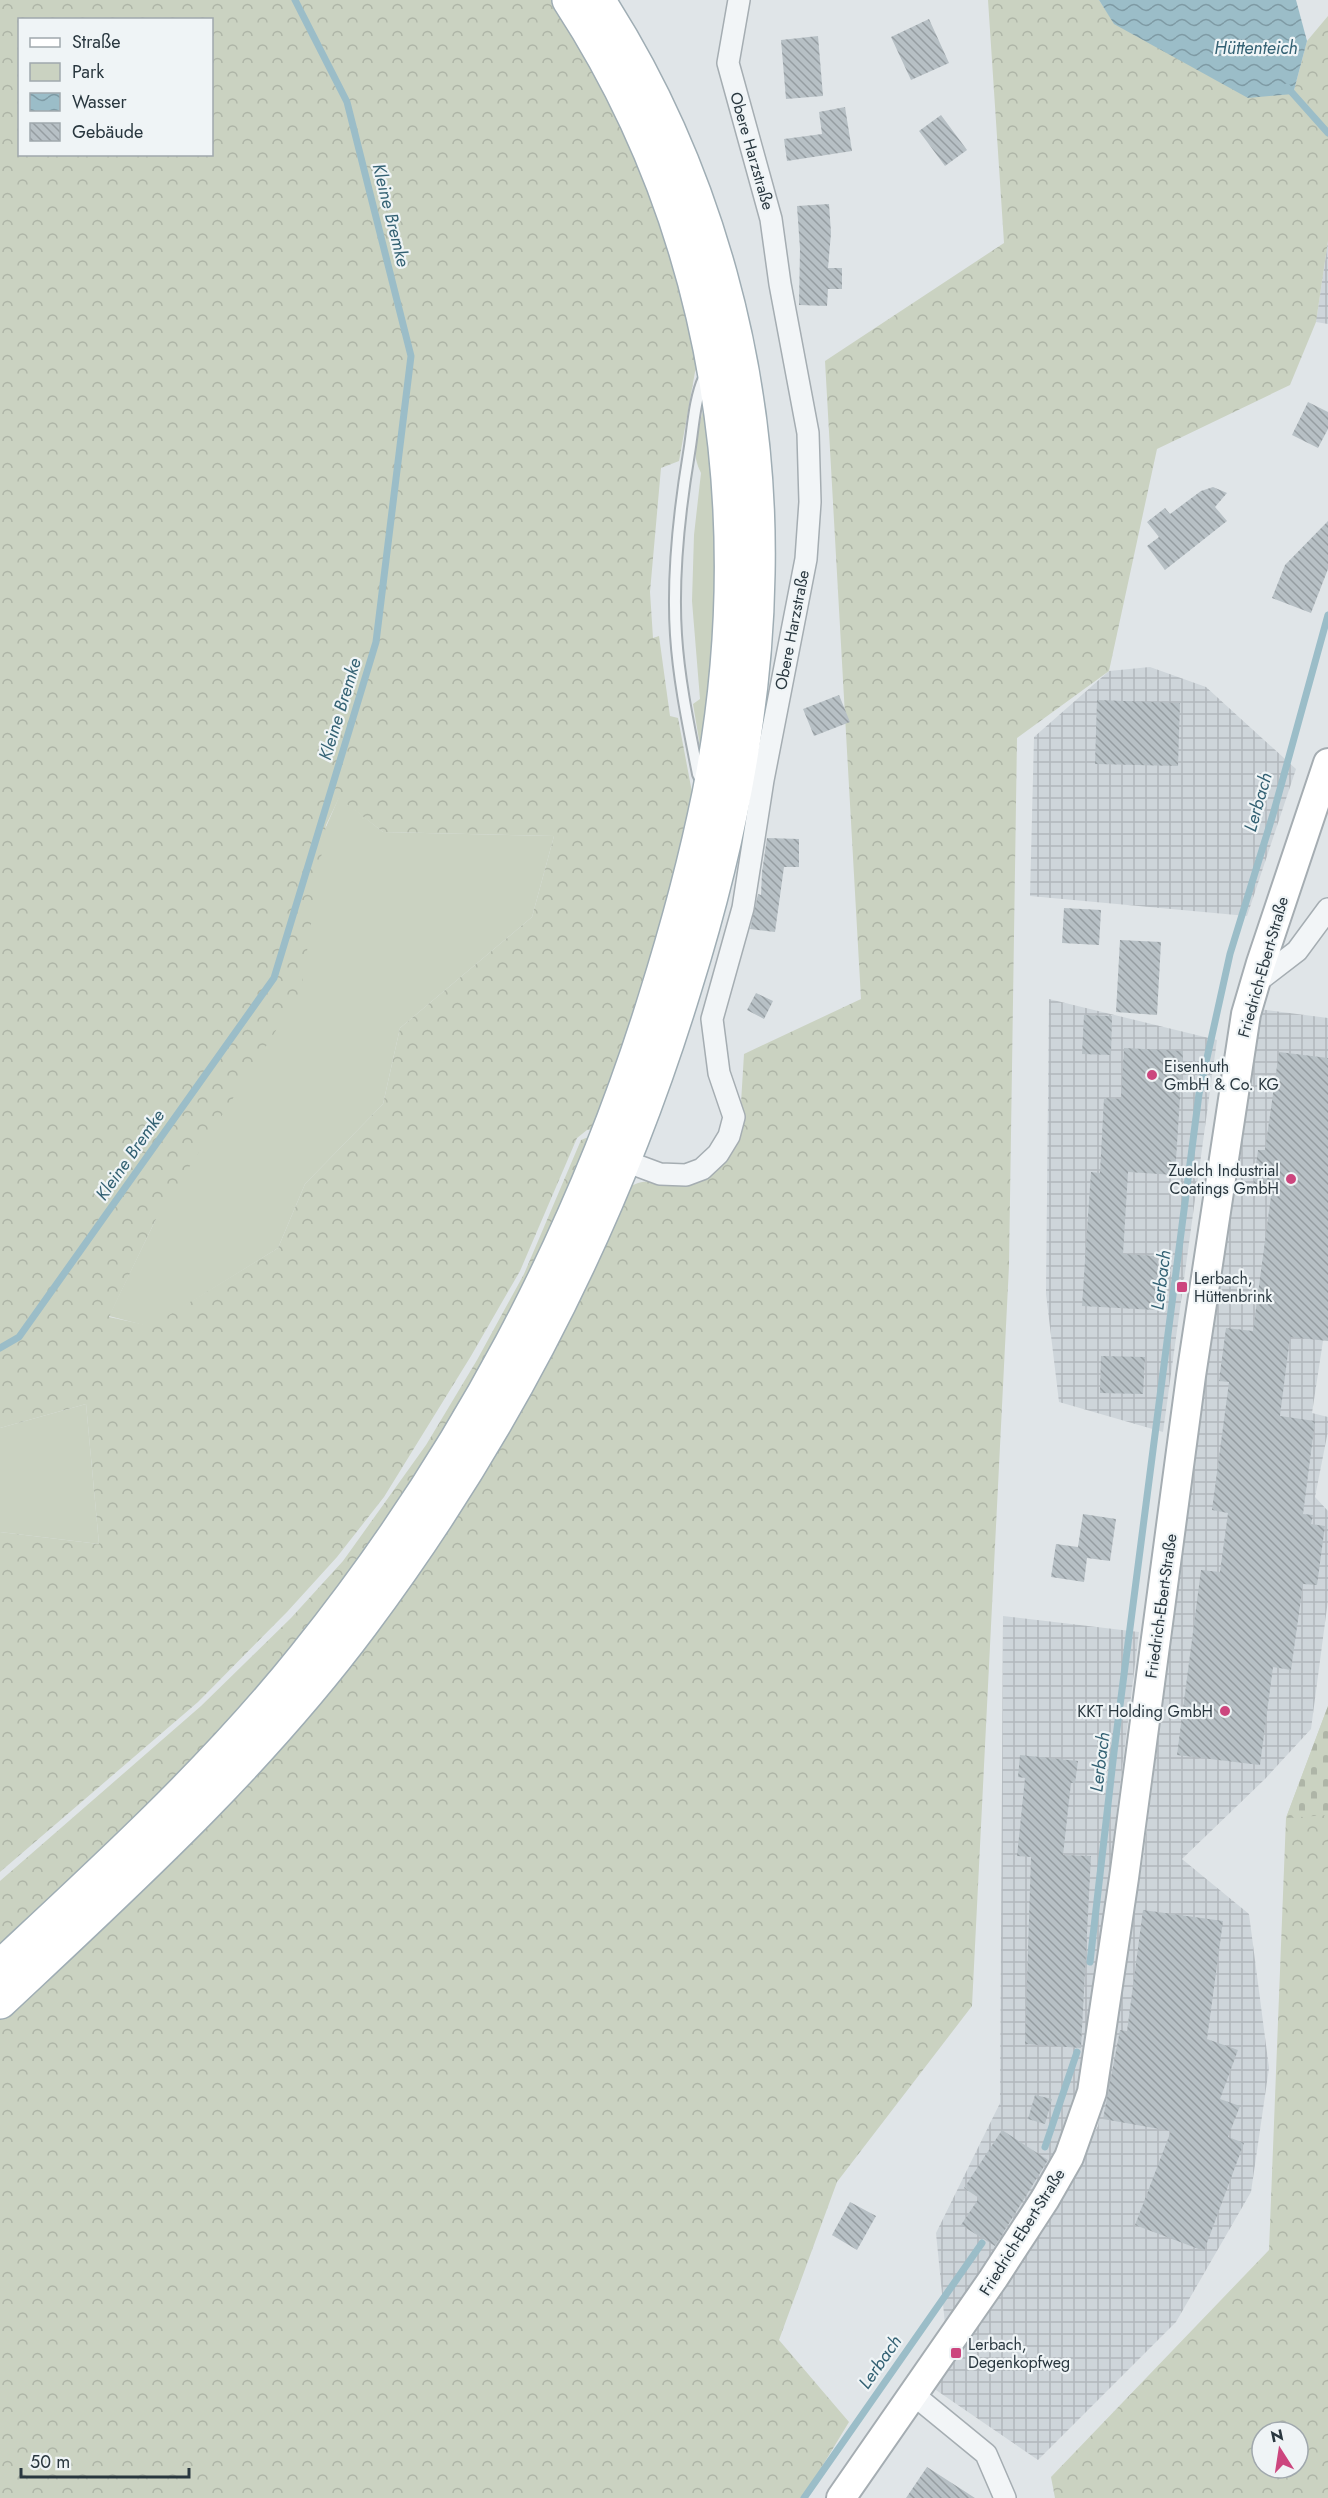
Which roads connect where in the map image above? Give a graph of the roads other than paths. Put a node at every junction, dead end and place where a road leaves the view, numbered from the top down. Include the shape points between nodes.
1 (569, 0) edge
2 (598, 0) edge
3 (739, 0) edge
4 (716, 369) junction
5 (1328, 763) edge
6 (709, 793) junction
7 (1328, 909) edge
8 (1254, 984) junction
9 (625, 1161) junction
10 (0, 1967) edge
11 (0, 2002) edge
12 (914, 2395) junction
13 (841, 2498) edge
14 (1005, 2498) edge

1 - 4 main road via 623,93 655,162 690,260
2 - 9 main road via 646,81 686,173 713,252 749,417 759,566 752,674 732,809 698,946 665,1054
3 - 9 street, Obere Harzstraße via 728,63 771,219 808,433 810,502 806,558 742,908 712,1019 719,1073 734,1118 729,1136 702,1169 686,1175 660,1174
4 - 6 main road via 729,478 732,603
4 - 6 lane via 703,379 675,566 676,634 685,710 698,774
5 - 8 street, Friedrich-Ebert-Straße
6 - 10 main road via 674,940 622,1100 540,1289 456,1440 362,1582 240,1732 163,1814
7 - 8 street via 1297,951
8 - 12 street, Friedrich-Ebert-Straße via 1234,1080 1092,2092 1069,2157 1045,2199
9 - 11 main road via 564,1297 479,1452 431,1528 361,1625 286,1718 220,1790
12 - 13 street, Friedrich-Ebert-Straße
12 - 14 street via 986,2454

